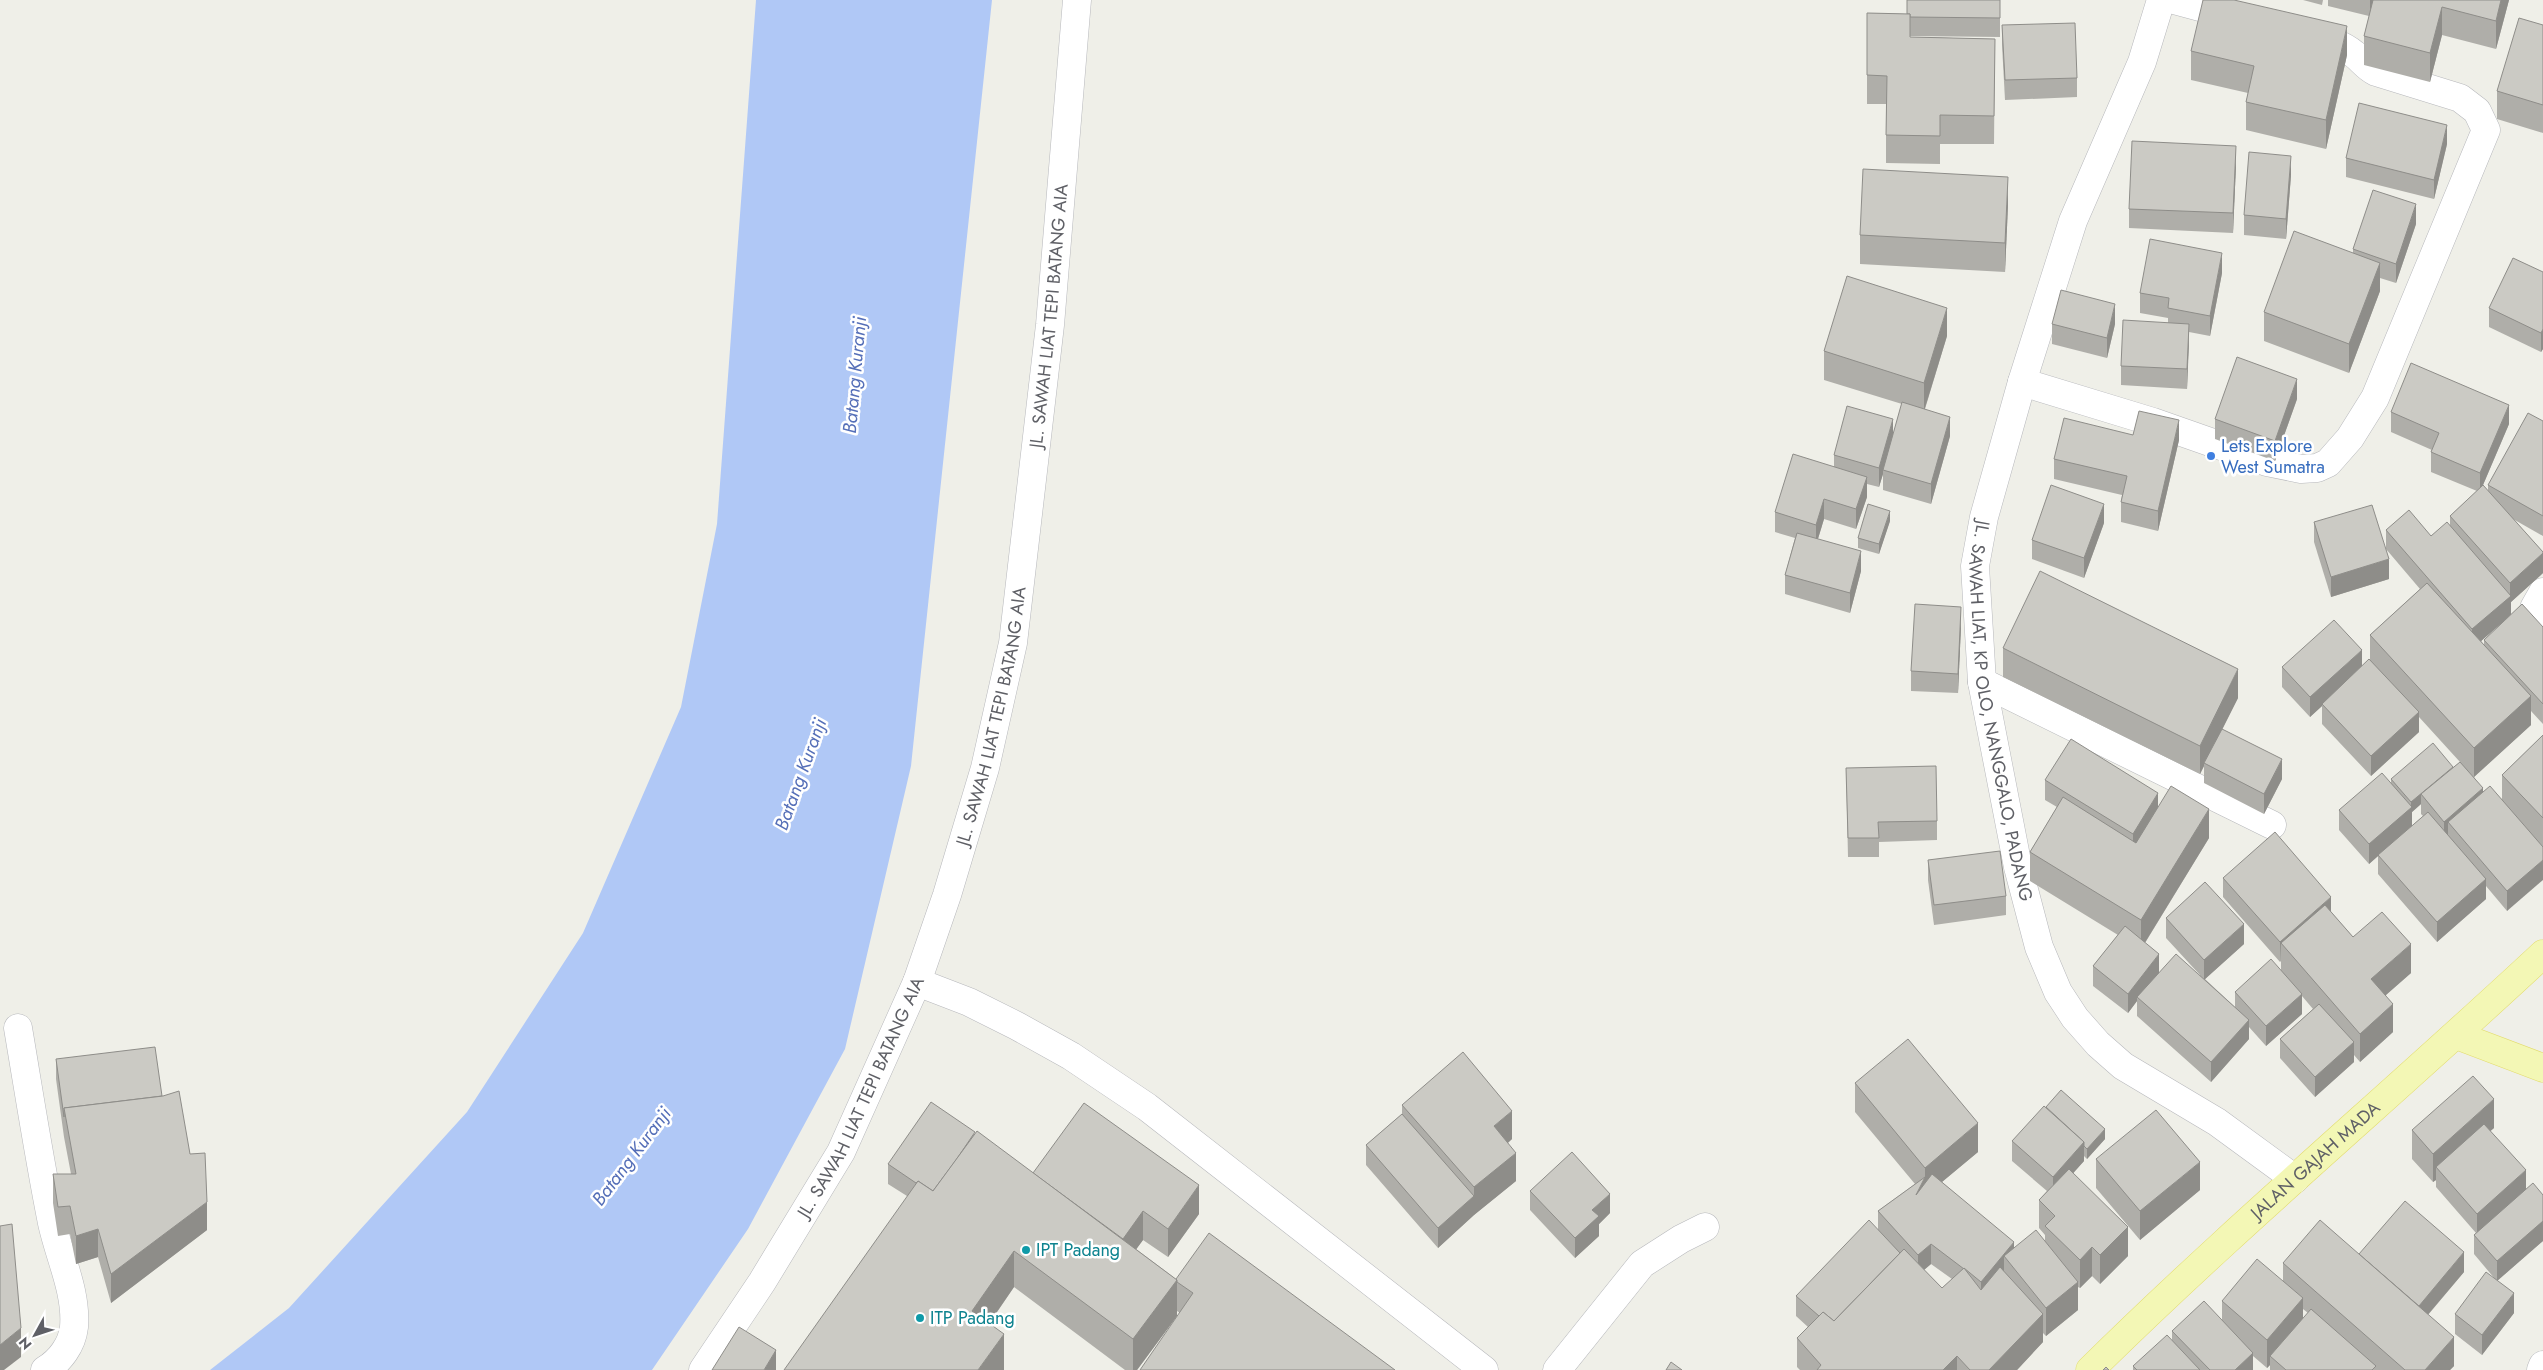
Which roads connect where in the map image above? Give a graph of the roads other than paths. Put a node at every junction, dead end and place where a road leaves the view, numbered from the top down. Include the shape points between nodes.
1 (1076, 0) edge
2 (2161, 0) edge
3 (2174, 0) edge
4 (2265, 24) edge
5 (2293, 31) edge
6 (2022, 382) junction
7 (2543, 592) edge
8 (2543, 627) edge
9 (1982, 682) junction
10 (2272, 825) dead end
11 (2543, 954) edge
12 (917, 982) junction
13 (18, 1028) dead end
14 (2456, 1035) junction
15 (2543, 1068) edge
16 (2295, 1179) junction
17 (1705, 1227) dead end
18 (2543, 1365) edge
19 (54, 1368) edge
20 (703, 1370) edge
21 (1484, 1370) edge
22 (1557, 1370) edge
23 (2090, 1370) edge
24 (2541, 1370) edge

1 - 12 street, JL. SAWAH LIAT TEPI BATANG AIA via 1050,325 1012,643 985,768
2 - 6 street, JL. SAWAH LIAT, KP OLO, NANGGALO, PADANG via 2142,62 2073,221
3 - 4 street
5 - 6 street via 2345,48 2376,72 2460,98 2477,111 2486,130 2375,398 2340,451 2328,464 2317,468 2301,469 2266,462 2153,422
6 - 9 street, JL. SAWAH LIAT, KP OLO, NANGGALO, PADANG via 1984,517 1975,566
7 - 8 street via 2534,608 2536,619
9 - 10 street
9 - 16 street, JL. SAWAH LIAT, KP OLO, NANGGALO, PADANG via 2018,868 2039,947 2058,992 2075,1018 2123,1066 2217,1122
11 - 14 main road, JALAN GAJAH MADA
12 - 20 street, JL. SAWAH LIAT TEPI BATANG AIA via 841,1152 762,1282
12 - 21 street via 969,1002 1017,1026 1070,1056 1147,1108
13 - 19 street via 53,1224 72,1298 72,1336
14 - 15 main road
14 - 16 main road, JALAN GAJAH MADA
16 - 23 main road, JALAN GAJAH MADA via 2176,1285
17 - 22 street via 1642,1264
18 - 24 street

